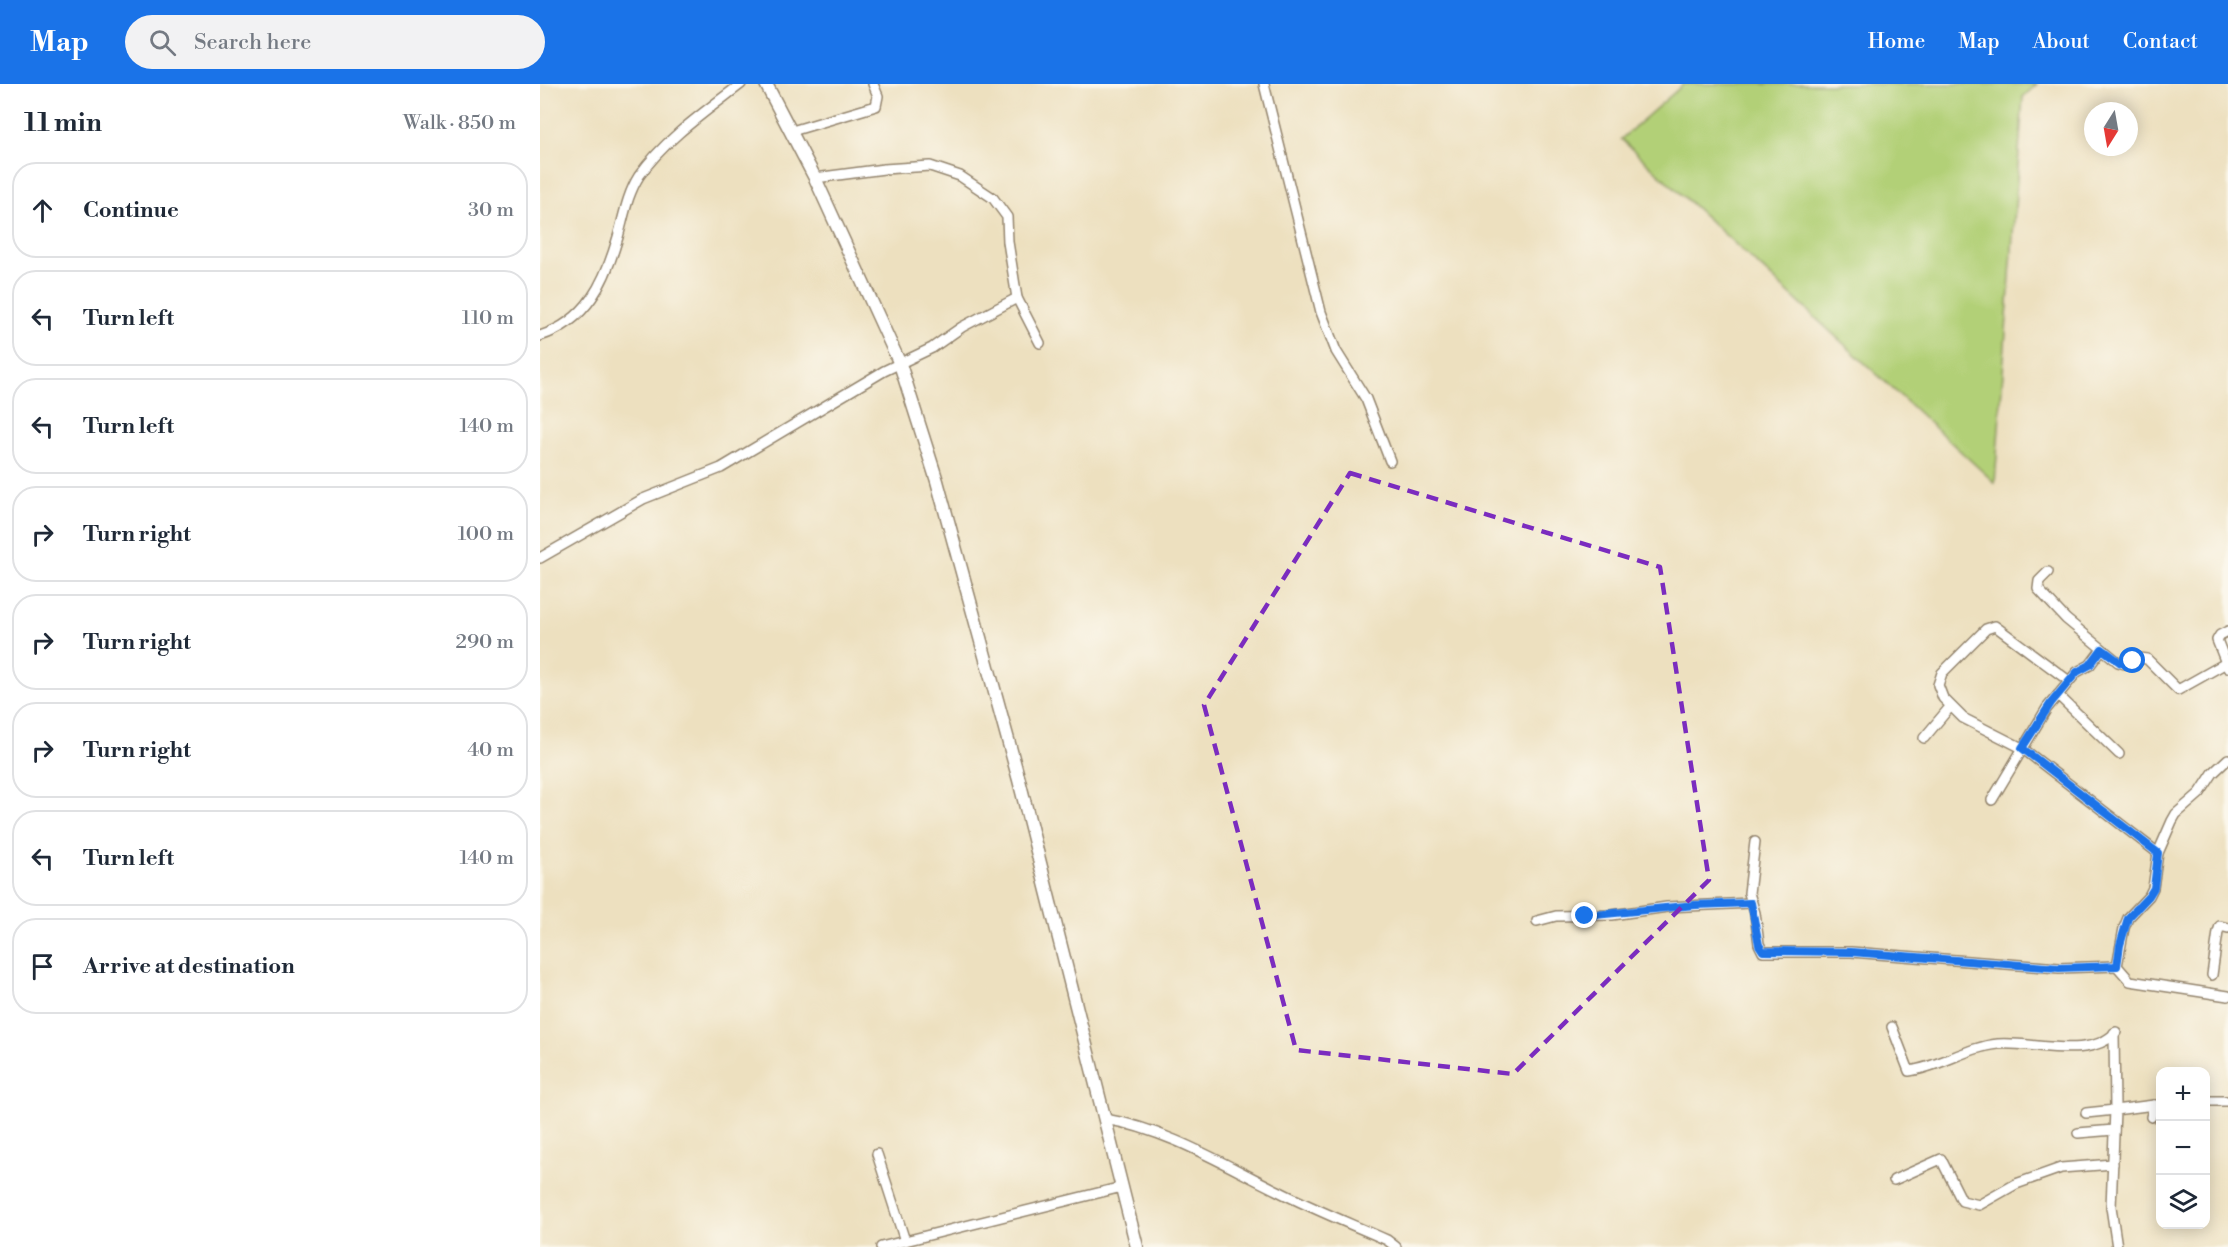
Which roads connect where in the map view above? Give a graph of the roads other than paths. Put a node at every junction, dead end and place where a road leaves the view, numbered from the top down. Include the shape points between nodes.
1 (741, 84) edge
2 (766, 84) edge
3 (873, 84) edge
4 (1264, 84) edge
5 (792, 130) junction
6 (815, 178) junction
7 (1017, 298) junction
8 (540, 336) edge
9 (1040, 343) dead end
10 (900, 364) junction
11 (1390, 461) dead end
12 (540, 558) edge
13 (2048, 572) dead end
14 (2228, 631) edge
15 (2102, 649) junction
16 (2227, 665) edge
17 (2069, 681) junction
18 (2058, 695) junction
19 (1950, 707) junction
20 (1924, 738) dead end
21 (2022, 748) junction
22 (2119, 754) dead end
23 (2228, 759) edge
24 (1992, 800) dead end
25 (1755, 842) dead end
26 (2158, 853) junction
27 (1751, 903) junction
28 (1537, 921) dead end
29 (2228, 928) edge
30 (2117, 966) junction
31 (2212, 975) dead end
32 (2228, 996) edge
33 (1892, 1027) dead end
34 (2210, 1101) edge
35 (2228, 1101) edge
36 (2156, 1105) edge
37 (2156, 1107) edge
38 (2115, 1110) junction
39 (2086, 1113) dead end
40 (2151, 1117) dead end
41 (1105, 1119) junction
42 (2114, 1130) junction
43 (2078, 1133) dead end
44 (876, 1154) dead end
45 (2113, 1164) junction
46 (1894, 1180) dead end
47 (1122, 1187) junction
48 (905, 1241) junction
49 (881, 1247) edge
50 (1137, 1247) edge
51 (1396, 1247) edge
52 (2117, 1247) edge

1 - 8 street via 651,161 627,203 608,270 593,297 560,330
2 - 5 street
3 - 5 street via 878,96 876,106
4 - 11 street via 1321,312 1336,351 1366,399
5 - 6 street
6 - 7 street via 911,166 944,169 960,176 993,198 1007,217
6 - 10 street
7 - 9 street
7 - 10 street
10 - 12 street via 721,468 643,499
10 - 41 street via 991,673
13 - 15 street via 2039,580 2038,589
14 - 16 street via 2217,640
15 - 16 street via 2125,664 2147,659 2178,690
15 - 17 street via 2090,665
17 - 18 street
17 - 19 street via 2000,627 1991,627 1939,678 1939,691
18 - 21 street
18 - 22 street
19 - 20 street
19 - 21 street via 1971,723
21 - 24 street
21 - 26 street
23 - 26 street via 2194,800 2176,814
25 - 27 street
26 - 30 street via 2154,888 2128,918
27 - 28 street via 1556,916
27 - 30 street via 1763,951 1851,952 2059,968
29 - 31 street via 2220,926
30 - 32 street via 2130,981
33 - 38 street via 1909,1071 1999,1044 2048,1048 2097,1044 2115,1033
34 - 35 street
36 - 38 street
37 - 40 street
38 - 39 street
38 - 42 street
41 - 47 street
41 - 51 street via 1139,1126 1206,1155
42 - 43 street
42 - 45 street
44 - 48 street
45 - 46 street via 2061,1167 2016,1184 1979,1205 1962,1201 1941,1159
45 - 52 street via 2111,1207
47 - 48 street
47 - 50 street
48 - 49 street

